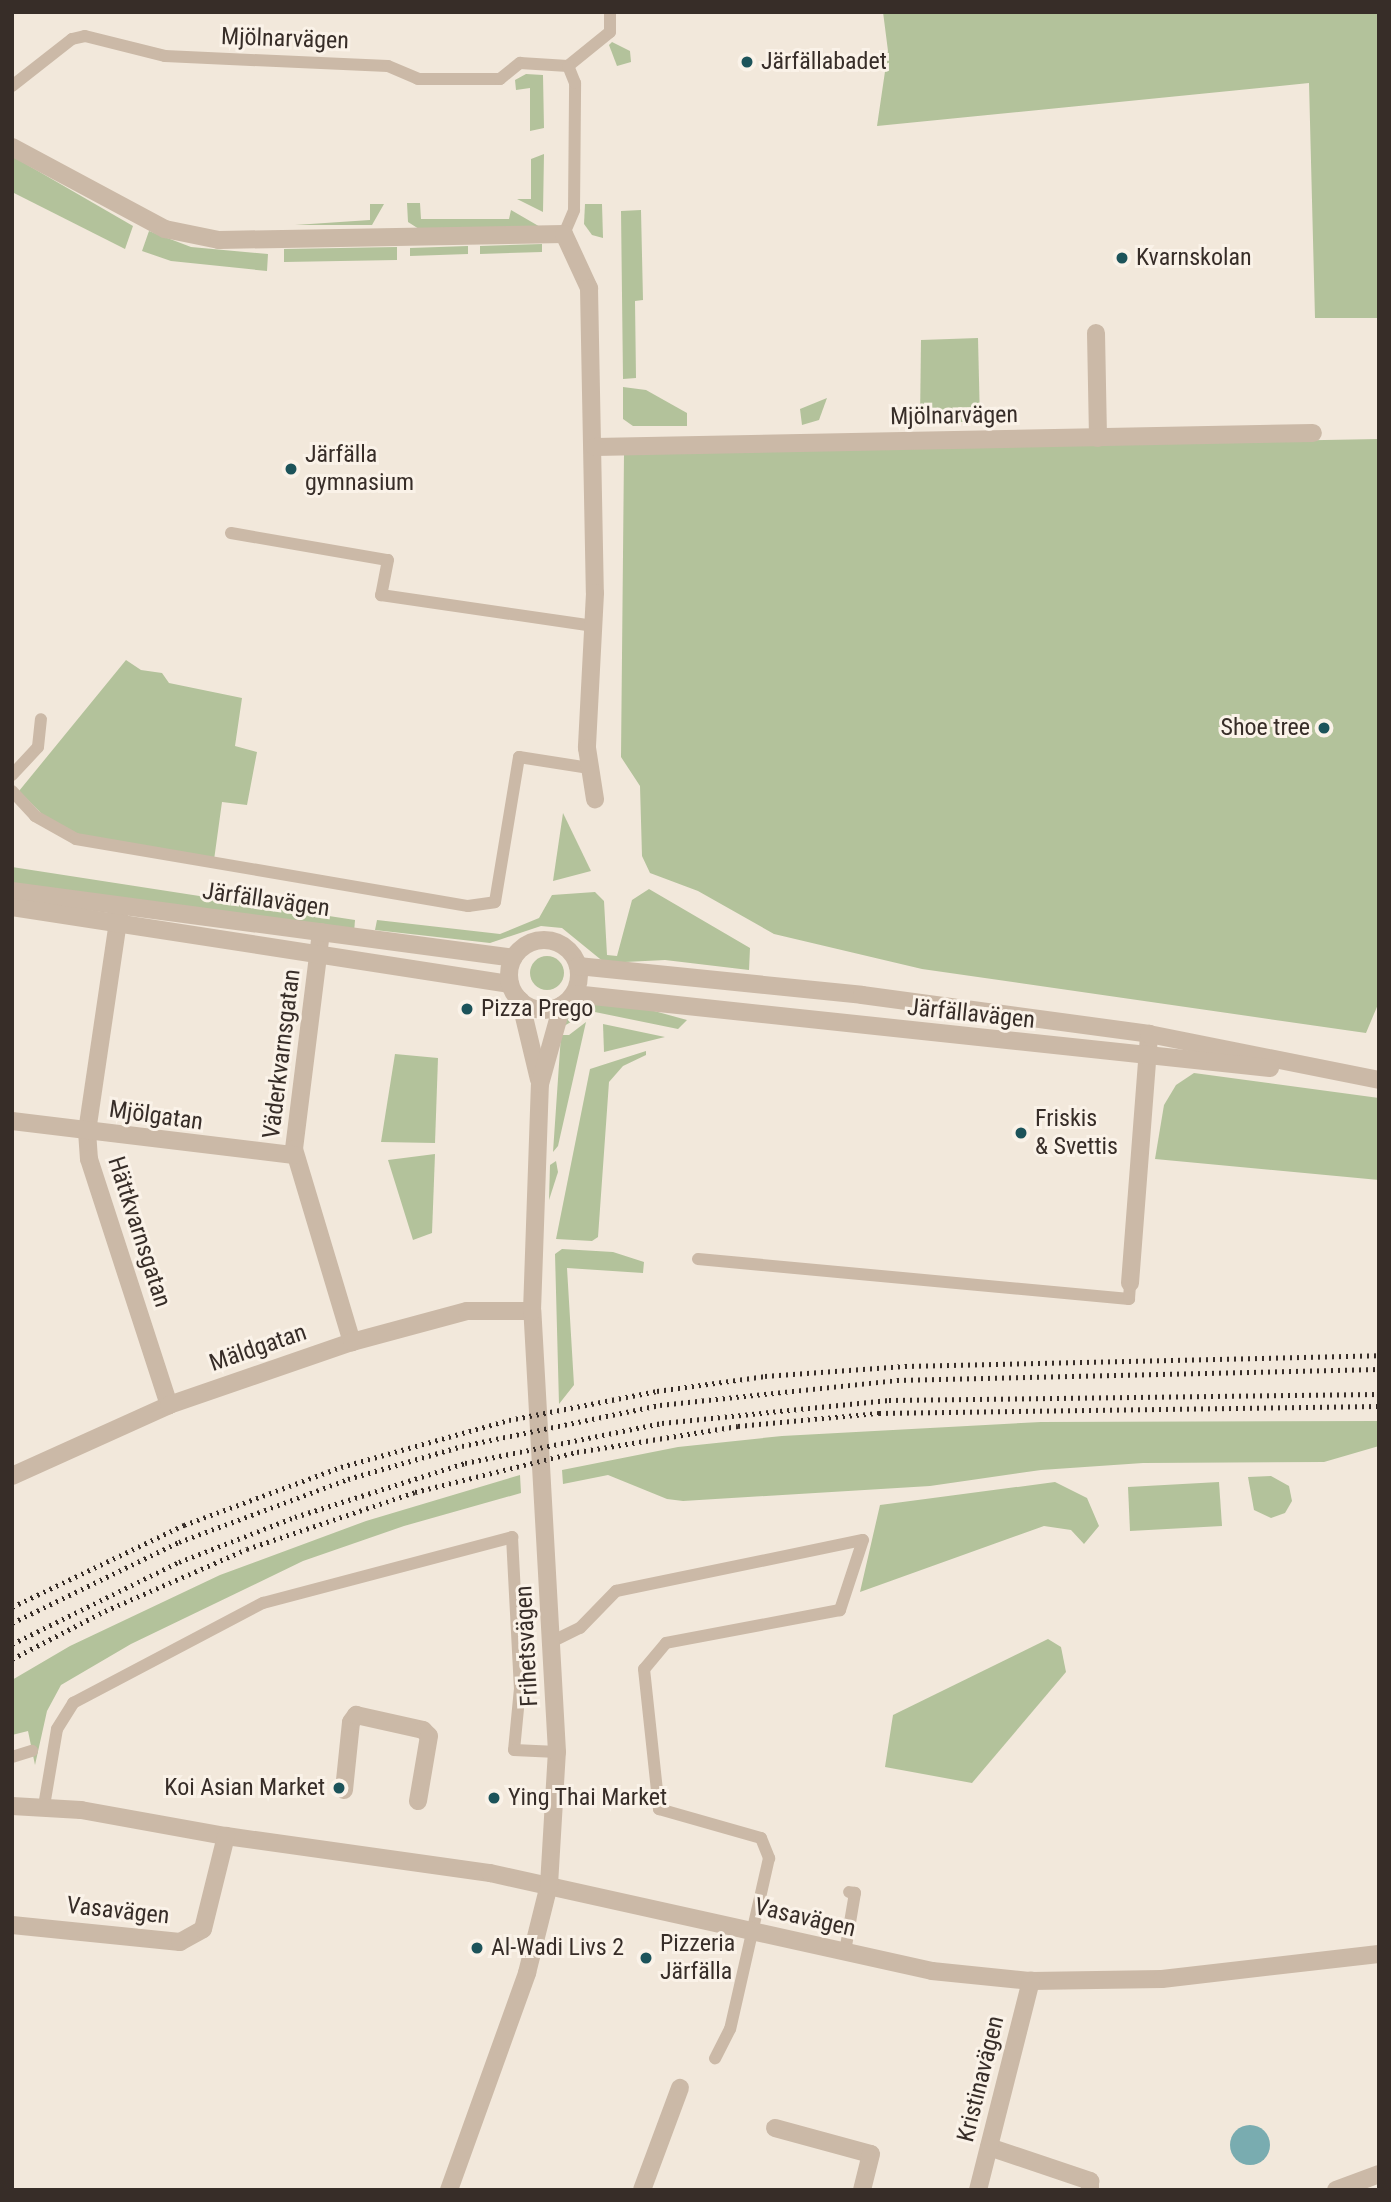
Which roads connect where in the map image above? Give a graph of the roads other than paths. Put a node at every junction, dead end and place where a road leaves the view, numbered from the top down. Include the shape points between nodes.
1 (610, 12) edge
2 (568, 66) junction
3 (12, 86) edge
4 (12, 147) edge
5 (564, 234) junction
6 (1096, 333) dead end
7 (1313, 433) dead end
8 (1098, 438) junction
9 (595, 447) junction
10 (231, 533) dead end
11 (594, 626) junction
12 (41, 719) dead end
13 (589, 768) junction
14 (12, 775) edge
15 (12, 790) edge
16 (595, 799) dead end
17 (12, 891) edge
18 (121, 905) junction
19 (12, 907) edge
20 (117, 923) junction
21 (321, 932) junction
22 (318, 955) junction
23 (514, 958) junction
24 (578, 966) junction
25 (515, 992) junction
26 (568, 1000) junction
27 (1149, 1034) junction
28 (1147, 1057) junction
29 (1371, 1078) edge
30 (540, 1084) junction
31 (12, 1121) edge
32 (87, 1131) junction
33 (294, 1155) junction
34 (698, 1259) dead end
35 (1130, 1283) joint
36 (532, 1311) junction
37 (352, 1342) junction
38 (169, 1405) junction
39 (12, 1476) edge
40 (551, 1642) junction
41 (32, 1751) dead end
42 (557, 1752) junction
43 (12, 1757) edge
44 (344, 1790) dead end
45 (418, 1801) dead end
46 (44, 1805) junction
47 (12, 1806) edge
48 (226, 1836) junction
49 (550, 1885) junction
50 (849, 1892) dead end
51 (12, 1925) edge
52 (752, 1931) junction
53 (845, 1952) junction
54 (1379, 1954) edge
55 (1031, 1981) junction
56 (715, 2058) dead end
57 (680, 2088) dead end
58 (775, 2128) dead end
59 (989, 2147) junction
60 (1379, 2174) edge
61 (449, 2190) edge
62 (642, 2190) edge
63 (862, 2190) edge
64 (978, 2190) edge
65 (1090, 2190) edge
66 (1336, 2190) edge

1 - 2 lane via 610,32
2 - 3 lane, Mjölnarvägen via 520,63 500,79 418,79 388,66 165,56 85,36 72,39
2 - 5 lane via 575,83 574,210
4 - 5 street via 165,229 219,240
5 - 9 street via 589,288
6 - 8 street
7 - 8 street, Mjölnarvägen
8 - 9 street, Mjölnarvägen
9 - 11 street
10 - 11 lane via 388,560 382,595
11 - 13 street
12 - 14 lane via 38,747
13 - 15 lane via 519,757 495,902 468,906 76,839 35,816
13 - 16 street
17 - 18 street, Järfällavägen
18 - 20 street, Hättkvarnsgatan
18 - 21 street, Järfällavägen
19 - 20 street, Järfällavägen
20 - 22 street, Järfällavägen
20 - 32 street, Hättkvarnsgatan
21 - 22 street, Väderkvarnsgatan
21 - 23 street, Järfällavägen
22 - 25 street, Järfällavägen
22 - 33 street, Väderkvarnsgatan
23 - 24 street via 530,943 548,940 569,950
23 - 25 street
24 - 26 street
24 - 27 street, Järfällavägen via 862,995
25 - 26 street via 538,1010
25 - 30 street, Frihetsvägen
26 - 28 street, Järfällavägen
26 - 30 street, Frihetsvägen
27 - 28 street
27 - 29 street, Järfällavägen
28 - 29 street, Järfällavägen
28 - 35 street
30 - 36 street, Frihetsvägen
31 - 32 street, Mjölgatan
32 - 33 street, Mjölgatan
32 - 38 street, Hättkvarnsgatan via 89,1159
33 - 37 street, Väderkvarnsgatan
34 - 35 lane via 1129,1299
36 - 37 street, Mäldgatan via 467,1311
36 - 40 street, Frihetsvägen
37 - 38 street, Mäldgatan
38 - 39 street, Mäldgatan
40 - 42 street, Frihetsvägen
40 - 52 lane via 580,1628 616,1591 863,1540 840,1610 666,1643 644,1670 659,1809 761,1838 769,1858
41 - 43 lane
42 - 46 lane via 514,1750 520,1709 512,1536 263,1603 73,1703 57,1730
42 - 49 street, Frihetsvägen
44 - 45 street via 351,1722 356,1715 423,1730 429,1736
46 - 47 street, Vasavägen
46 - 48 street, Vasavägen
48 - 49 street, Vasavägen
48 - 51 street, Vasavägen via 203,1929 180,1942
49 - 52 street, Vasavägen
49 - 61 street, Frihetsvägen via 527,1973
50 - 53 lane via 855,1893
52 - 53 street, Vasavägen
52 - 56 lane via 730,2029
53 - 55 street, Vasavägen via 932,1971
54 - 55 street, Vasavägen via 1162,1979
55 - 59 street, Kristinavägen
57 - 62 street
58 - 63 street via 871,2154
59 - 64 street, Kristinavägen
59 - 65 street via 1090,2181
60 - 66 street

